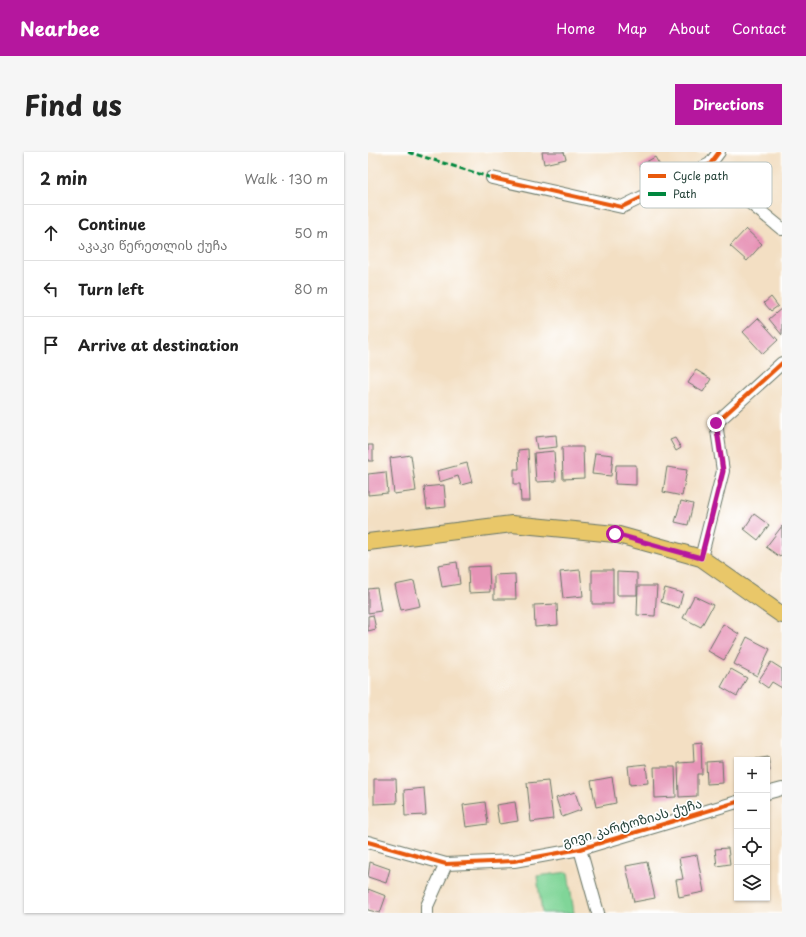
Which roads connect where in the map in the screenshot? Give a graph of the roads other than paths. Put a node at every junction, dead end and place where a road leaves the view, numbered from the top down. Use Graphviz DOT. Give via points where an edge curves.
graph roads {
  1 [pos="719,152"];
  2 [pos="712,162"];
  3 [pos="492,178"];
  4 [pos="640,198"];
  5 [pos="756,208"];
  6 [pos="782,230"];
  7 [pos="782,363"];
  8 [pos="368,542"];
  9 [pos="701,558"];
  10 [pos="782,615"];
  11 [pos="782,789"];
  12 [pos="770,792"];
  13 [pos="734,803"];
  14 [pos="368,842"];
  15 [pos="580,850"];
  16 [pos="446,864"];
  17 [pos="427,913"];
  18 [pos="598,913"];
  1 -- 2 [label="street"];
  3 -- 4 [label="street" via="622,207"];
  5 -- 6 [label="street"];
  7 -- 9 [label="street" via="716,423 723,471"];
  8 -- 9 [label="main road" via="512,524 615,534"];
  9 -- 10 [label="main road"];
  11 -- 12 [label="street"];
  13 -- 15 [label="street, გივი კარტოზიას ქუჩა"];
  14 -- 16 [label="street, გივი კარტოზიას ქუჩა"];
  15 -- 16 [label="street, გივი კარტოზიას ქუჩა" via="514,861"];
  15 -- 18 [label="street"];
  16 -- 17 [label="street" via="427,906"];
}
